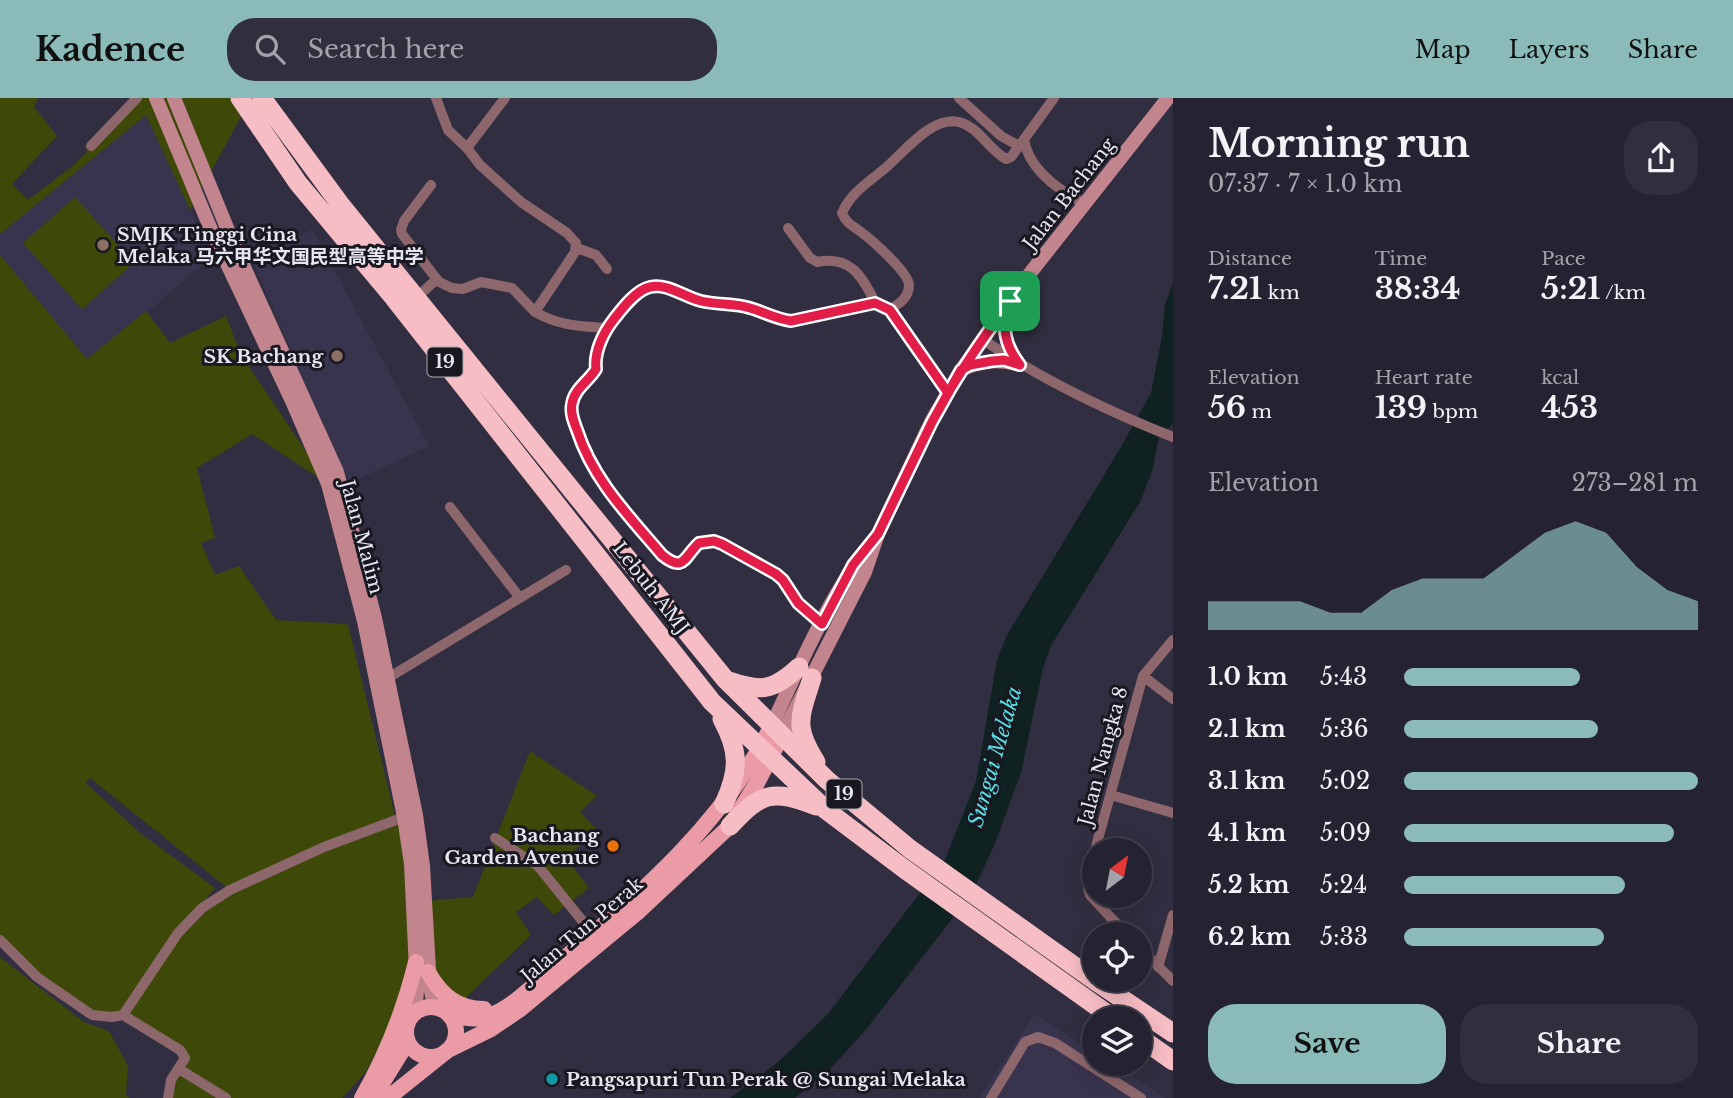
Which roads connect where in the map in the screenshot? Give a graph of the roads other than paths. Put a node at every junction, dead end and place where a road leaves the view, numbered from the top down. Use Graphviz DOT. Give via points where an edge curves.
graph roads {
  1 [pos="137,98"];
  2 [pos="156,98"];
  3 [pos="174,98"];
  4 [pos="240,98"];
  5 [pos="262,98"];
  6 [pos="436,98"];
  7 [pos="505,98"];
  8 [pos="959,98"];
  9 [pos="1054,98"];
  10 [pos="1168,98"];
  11 [pos="1021,143"];
  12 [pos="91,146"];
  13 [pos="467,148"];
  14 [pos="431,185"];
  15 [pos="1085,204"];
  16 [pos="788,228"];
  17 [pos="577,248"];
  18 [pos="607,269"];
  19 [pos="437,279"];
  20 [pos="416,297"];
  21 [pos="1010,301"];
  22 [pos="875,303"];
  23 [pos="890,310"];
  24 [pos="535,312"];
  25 [pos="607,328"];
  26 [pos="982,339"];
  27 [pos="1020,365"];
  28 [pos="961,370"];
  29 [pos="948,393"];
  30 [pos="1173,437"];
  31 [pos="450,507"];
  32 [pos="878,534"];
  33 [pos="566,570"];
  34 [pos="520,598"];
  35 [pos="822,624"];
  36 [pos="1173,640"];
  37 [pos="806,673"];
  38 [pos="1143,676"];
  39 [pos="388,677"];
  40 [pos="724,679"];
  41 [pos="1173,699"];
  42 [pos="712,702"];
  43 [pos="776,732"];
  44 [pos="765,754"];
  45 [pos="827,780"];
  46 [pos="1111,795"];
  47 [pos="724,804"];
  48 [pos="826,810"];
  49 [pos="1173,813"];
  50 [pos="404,817"];
  51 [pos="730,826"];
  52 [pos="495,838"];
  53 [pos="1098,838"];
  54 [pos="1102,908"];
  55 [pos="1173,915"];
  56 [pos="994,922"];
  57 [pos="1115,922"];
  58 [pos="593,934"];
  59 [pos="0,940"];
  60 [pos="1152,961"];
  61 [pos="422,967"];
  62 [pos="1158,967"];
  63 [pos="1082,973"];
  64 [pos="1173,981"];
  65 [pos="1112,992"];
  66 [pos="513,1001"];
  67 [pos="1097,1006"];
  68 [pos="443,1010"];
  69 [pos="123,1015"];
  70 [pos="412,1015"];
  71 [pos="1173,1034"];
  72 [pos="406,1037"];
  73 [pos="1152,1046"];
  74 [pos="448,1050"];
  75 [pos="1173,1060"];
  76 [pos="179,1069"];
  77 [pos="168,1098"];
  78 [pos="226,1098"];
  79 [pos="362,1098"];
  80 [pos="373,1098"];
  81 [pos="388,1098"];
  82 [pos="991,1098"];
  83 [pos="1142,1098"];
  1 -- 12 [label="street"];
  2 -- 50 [label="main road, Jalan Malim" via="328,484 364,621"];
  3 -- 39 [label="main road, Jalan Malim" via="230,236 337,471"];
  4 -- 42 [label="highway, Lebuh AMJ / 19" via="298,183"];
  5 -- 20 [label="highway, Lebuh AMJ / 19"];
  6 -- 13 [label="street" via="449,130"];
  7 -- 13 [label="street"];
  8 -- 11 [label="street" via="1001,136"];
  9 -- 11 [label="street"];
  10 -- 15 [label="main road, Jalan Bachang"];
  11 -- 15 [label="street" via="1040,172"];
  11 -- 23 [label="street" via="1006,159 965,124 941,123 904,148 847,202 844,218 909,281 904,300"];
  13 -- 17 [label="street" via="497,181 572,238"];
  14 -- 19 [label="street" via="401,230"];
  15 -- 21 [label="main road, Jalan Bachang"];
  16 -- 22 [label="street" via="810,258 852,267"];
  17 -- 18 [label="street" via="596,255"];
  17 -- 24 [label="street"];
  19 -- 20 [label="street"];
  19 -- 24 [label="street" via="452,288 481,282 512,288"];
  20 -- 40 [label="highway, Lebuh AMJ / 19"];
  21 -- 26 [label="main road, Jalan Bachang"];
  21 -- 27 [label="main road" via="1005,336"];
  22 -- 23 [label="street"];
  22 -- 25 [label="street" via="791,321 748,307 698,301 670,289 648,287"];
  23 -- 29 [label="street"];
  24 -- 25 [label="street" via="557,324"];
  25 -- 35 [label="street" via="597,349 596,369 571,405 595,474 668,560 685,561 706,540 722,544 776,574"];
  26 -- 27 [label="street"];
  26 -- 28 [label="main road, Jalan Bachang"];
  27 -- 28 [label="main road" via="992,361"];
  27 -- 30 [label="street" via="1081,398"];
  28 -- 29 [label="main road, Jalan Bachang"];
  29 -- 32 [label="main road, Jalan Bachang"];
  31 -- 34 [label="street"];
  32 -- 35 [label="main road, Jalan Bachang" via="853,565"];
  32 -- 37 [label="main road, Jalan Bachang" via="865,572"];
  33 -- 34 [label="street"];
  34 -- 39 [label="street"];
  35 -- 37 [label="main road, Jalan Bachang"];
  36 -- 38 [label="street, Jalan Nangka 8"];
  37 -- 40 [label="highway" via="762,689"];
  37 -- 43 [label="main road, Jalan Bachang"];
  37 -- 45 [label="highway" via="801,733"];
  38 -- 41 [label="street"];
  38 -- 46 [label="street, Jalan Nangka 8"];
  39 -- 61 [label="main road, Jalan Malim" via="424,866"];
  40 -- 43 [label="highway, Lebuh AMJ / 19"];
  42 -- 44 [label="highway, Lebuh AMJ / 19"];
  42 -- 47 [label="highway" via="736,755 733,785"];
  43 -- 44 [label="main road"];
  43 -- 45 [label="highway, Lebuh AMJ / 19"];
  44 -- 47 [label="main road, Jalan Tun Perak"];
  44 -- 48 [label="highway, Lebuh AMJ / 19"];
  44 -- 51 [label="main road, Jalan Tun Perak"];
  45 -- 56 [label="highway, Lebuh AMJ / 19"];
  46 -- 49 [label="street"];
  46 -- 53 [label="street, Jalan Nangka 8"];
  47 -- 58 [label="main road, Jalan Tun Perak" via="674,860"];
  48 -- 51 [label="highway" via="772,795 752,803"];
  48 -- 56 [label="highway, Lebuh AMJ / 19" via="899,866"];
  50 -- 61 [label="main road, Jalan Malim"];
  50 -- 69 [label="street" via="324,847 230,890 202,908 178,933"];
  51 -- 74 [label="main road, Jalan Tun Perak" via="519,1010"];
  52 -- 58 [label="street" via="538,866"];
  54 -- 57 [label="street, Jalan Nangka 8"];
  55 -- 62 [label="street"];
  56 -- 63 [label="highway, Lebuh AMJ / 19"];
  56 -- 67 [label="highway, Lebuh AMJ / 19"];
  58 -- 66 [label="main road, Jalan Tun Perak"];
  59 -- 69 [label="street" via="37,977 92,1015"];
  60 -- 62 [label="street"];
  61 -- 66 [label="main road" via="458,1005 485,1009"];
  61 -- 68 [label="main road, Jalan Malim" via="432,996"];
  61 -- 70 [label="main road, Jalan Malim"];
  61 -- 79 [label="main road" via="392,1042"];
  62 -- 64 [label="street"];
  65 -- 71 [label="highway, Lebuh AMJ / 19"];
  66 -- 68 [label="main road, Jalan Tun Perak" via="483,1018 467,1019"];
  68 -- 70 [label="main road" via="423,1008"];
  68 -- 74 [label="main road" via="456,1030"];
  69 -- 76 [label="street" via="180,1050 185,1058"];
  70 -- 72 [label="main road"];
  72 -- 74 [label="main road" via="421,1055 436,1056"];
  72 -- 80 [label="main road"];
  73 -- 75 [label="highway"];
  74 -- 81 [label="main road, Jalan Tun Perak"];
  76 -- 77 [label="street" via="171,1080"];
  76 -- 78 [label="street"];
  82 -- 83 [label="street" via="1025,1042 1038,1037"];
}
